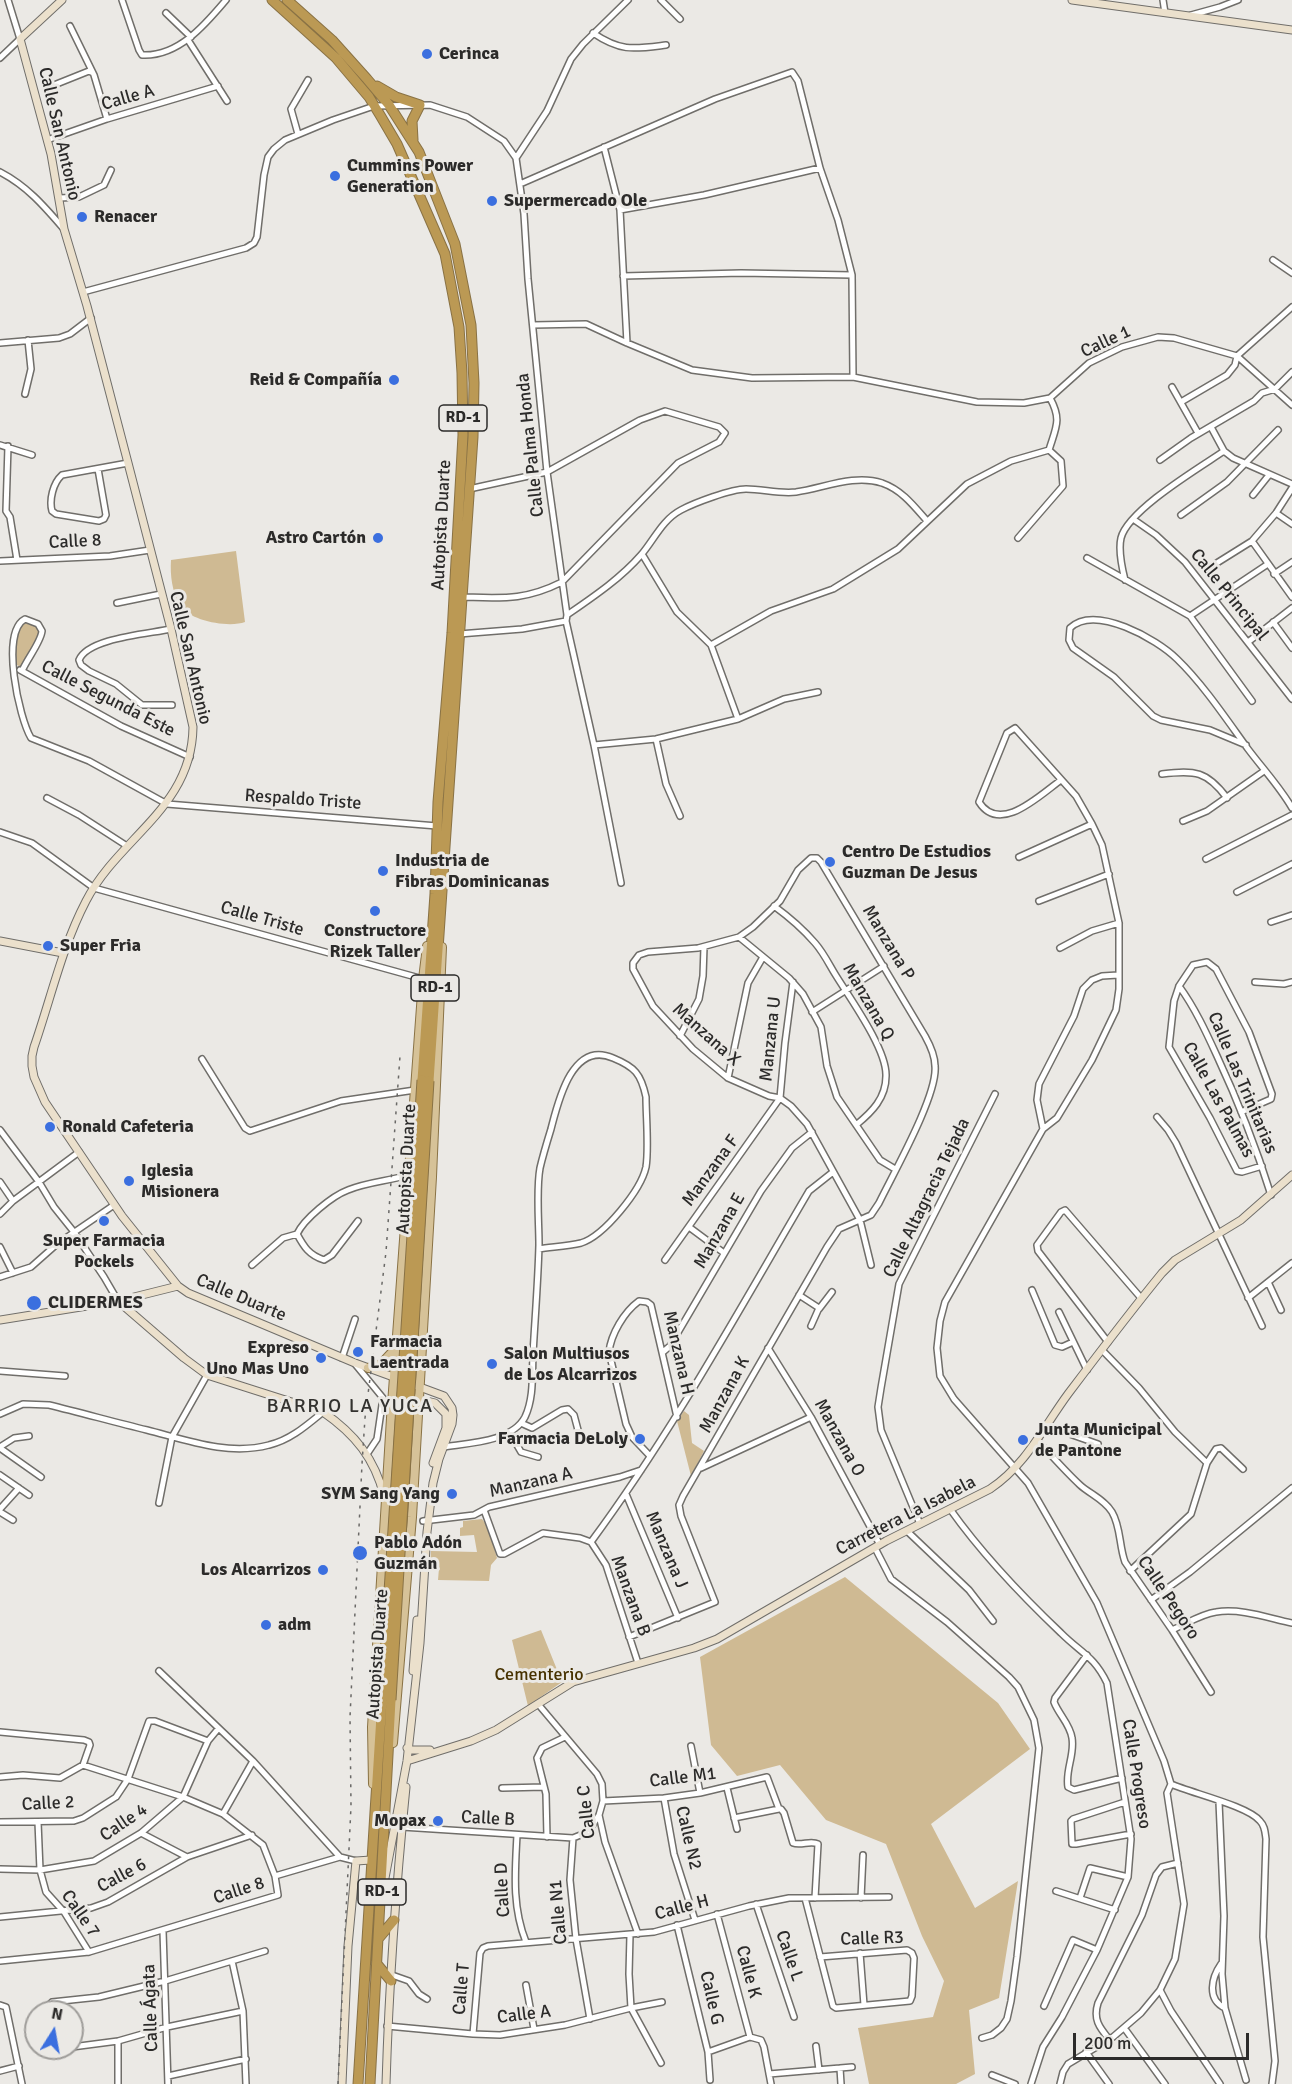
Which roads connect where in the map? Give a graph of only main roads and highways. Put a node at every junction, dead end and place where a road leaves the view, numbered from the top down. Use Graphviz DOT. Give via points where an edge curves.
graph roads {
  1 [pos="272,0"];
  2 [pos="286,0"];
  3 [pos="368,80"];
  4 [pos="414,142"];
  5 [pos="439,894"];
  6 [pos="400,1287"];
  7 [pos="424,1291"];
  8 [pos="396,1348"];
  9 [pos="368,1368"];
  10 [pos="415,1385"];
  11 [pos="393,1394"];
  12 [pos="390,1447"];
  13 [pos="416,1447"];
  14 [pos="386,1700"];
  15 [pos="384,1822"];
  16 [pos="373,1839"];
  17 [pos="394,1920"];
  18 [pos="378,1939"];
  19 [pos="377,1964"];
  20 [pos="392,1978"];
  21 [pos="358,2084"];
  22 [pos="370,2084"];
  1 -- 5 [label="highway, Autopista Duarte / RD-1" via="336,58 369,97 397,144 445,254 459,327 463,435 437,826"];
  2 -- 3 [label="highway, Autopista Duarte / RD-1" via="332,40"];
  3 -- 4 [label="highway, Autopista Duarte / RD-1"];
  3 -- 4 [label="highway" via="396,97 420,105 412,121"];
  4 -- 5 [label="highway, Autopista Duarte / RD-1" via="455,244 471,326 474,383"];
  5 -- 6 [label="main road" via="423,979"];
  5 -- 7 [label="main road" via="442,981"];
  5 -- 14 [label="highway, Autopista Duarte / RD-1, bridge"];
  6 -- 7 [label="main road" via="405,1300 411,1303 419,1301"];
  6 -- 8 [label="main road"];
  7 -- 10 [label="main road" via="421,1371"];
  8 -- 9 [label="main road" via="384,1362"];
  8 -- 11 [label="main road"];
  10 -- 11 [label="main road"];
  10 -- 13 [label="main road"];
  11 -- 12 [label="main road"];
  12 -- 13 [label="main road" via="394,1440 412,1441"];
  12 -- 16 [label="main road" via="372,1727"];
  13 -- 15 [label="main road"];
  14 -- 15 [label="highway, Autopista Duarte / RD-1"];
  14 -- 16 [label="highway, RD-1"];
  15 -- 18 [label="highway, Autopista Duarte / RD-1"];
  16 -- 21 [label="highway, RD-1"];
  17 -- 18 [label="highway"];
  18 -- 19 [label="highway, Autopista Duarte / RD-1"];
  19 -- 20 [label="highway"];
  19 -- 22 [label="highway, Autopista Duarte / RD-1"];
}
